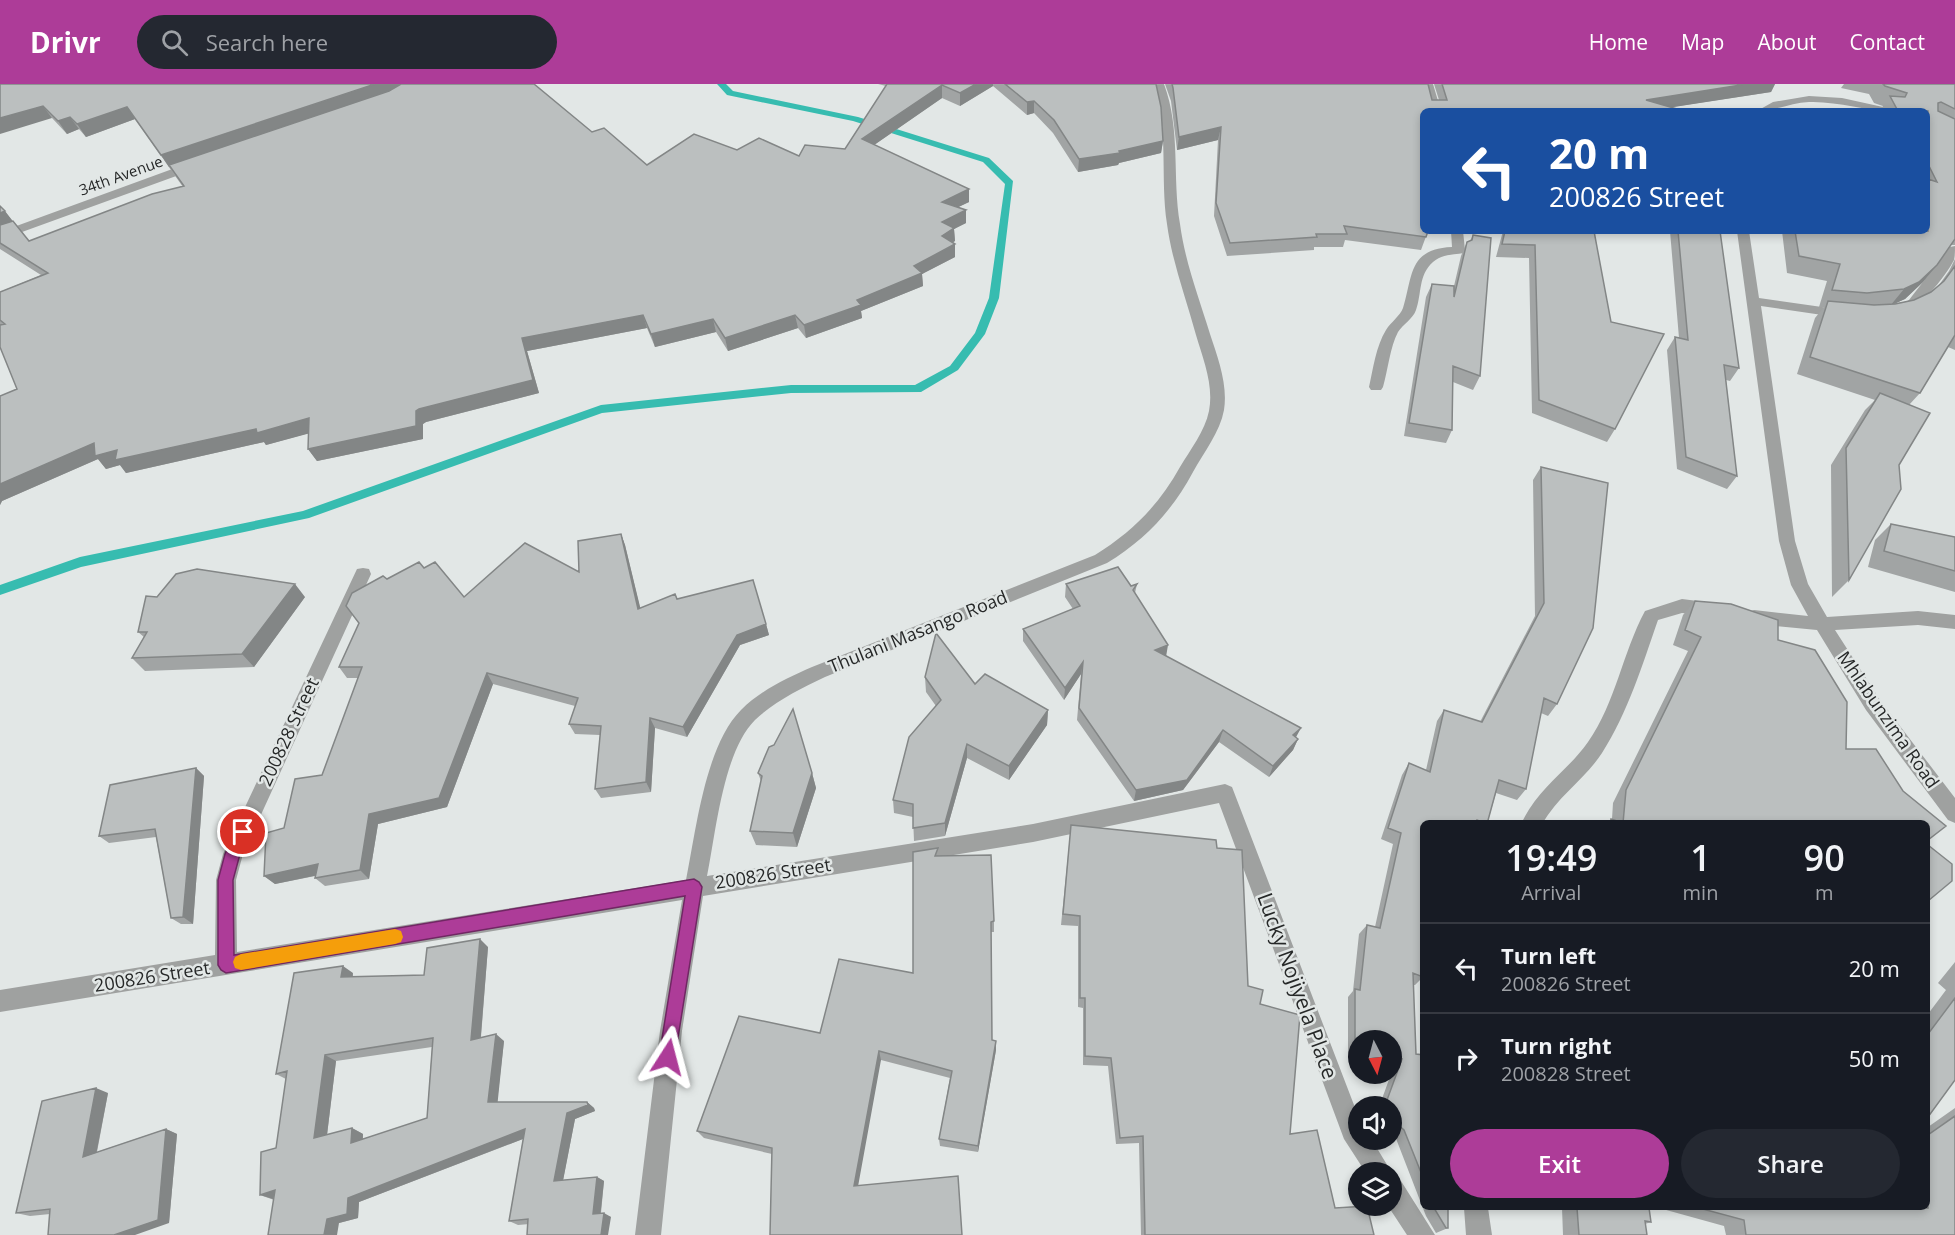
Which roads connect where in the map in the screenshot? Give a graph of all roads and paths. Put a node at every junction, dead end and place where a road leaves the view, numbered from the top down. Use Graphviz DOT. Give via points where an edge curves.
graph roads {
  1 [pos="1159,84"];
  2 [pos="1428,84"];
  3 [pos="1434,108"];
  4 [pos="1772,108"];
  5 [pos="1874,108"];
  6 [pos="214,159"];
  7 [pos="1457,234"];
  8 [pos="1743,234"];
  9 [pos="0,236"];
  10 [pos="1955,250"];
  11 [pos="1753,302"];
  12 [pos="1888,313"];
  13 [pos="1854,316"];
  14 [pos="1376,387"];
  15 [pos="363,574"];
  16 [pos="1955,622"];
  17 [pos="1822,624"];
  18 [pos="1225,793"];
  19 [pos="1955,814"];
  20 [pos="1533,820"];
  21 [pos="694,887"];
  22 [pos="226,965"];
  23 [pos="0,1001"];
  24 [pos="1373,1162"];
  25 [pos="1402,1206"];
  26 [pos="1476,1210"];
  27 [pos="648,1235"];
  28 [pos="1422,1235"];
  29 [pos="1479,1235"];
  1 -- 21 [label="street, Thulani Masango Road" via="1171,130 1177,244 1216,381 1215,414 1178,487 1154,520 1125,546 1101,559 794,684 747,716 732,735 723,758"];
  2 -- 3 [label="street"];
  4 -- 5 [label="street" via="1814,100"];
  6 -- 9 [label="street, 34th Avenue"];
  7 -- 14 [label="street" via="1460,250 1430,257 1416,276 1410,311 1392,331"];
  8 -- 11 [label="street, Mhlabunzima Road"];
  10 -- 12 [label="street" via="1914,303"];
  11 -- 13 [label="street"];
  11 -- 17 [label="street, Mhlabunzima Road" via="1787,541 1800,585"];
  15 -- 22 [label="street, 200828 Street" via="233,854 226,880"];
  16 -- 17 [label="street" via="1918,618"];
  17 -- 19 [label="street, Mhlabunzima Road" via="1873,705"];
  17 -- 20 [label="street" via="1757,618 1694,605 1669,607 1651,616 1621,700 1594,749 1546,799"];
  18 -- 21 [label="street, 200826 Street" via="1033,832"];
  18 -- 24 [label="street, Lucky Nojiyela Place" via="1352,1131"];
  21 -- 22 [label="street, 200826 Street"];
  21 -- 27 [label="street, Thulani Masango Road" via="666,1068"];
  22 -- 23 [label="street, 200826 Street"];
  25 -- 28 [label="street"];
  26 -- 29 [label="street"];
}
